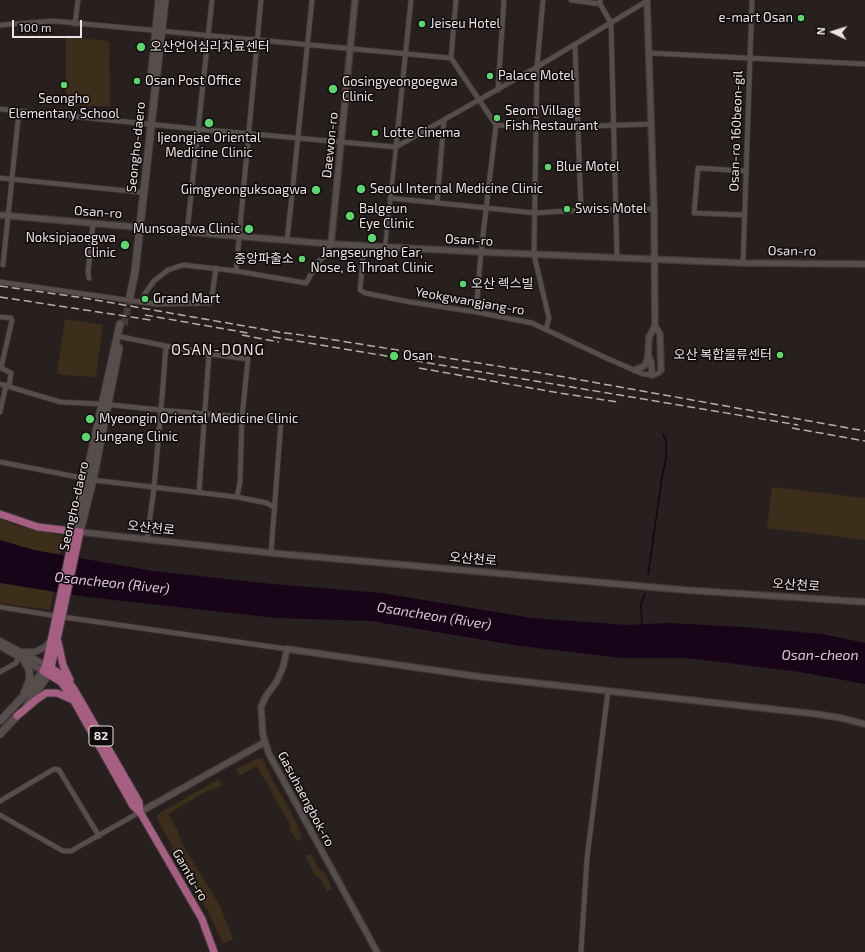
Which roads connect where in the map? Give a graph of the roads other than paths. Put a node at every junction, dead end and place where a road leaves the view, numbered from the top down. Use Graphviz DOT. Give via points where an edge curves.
graph roads {
  1 [pos="78,0"];
  2 [pos="160,0"];
  3 [pos="165,0"];
  4 [pos="212,0"];
  5 [pos="261,0"];
  6 [pos="312,0"];
  7 [pos="355,0"];
  8 [pos="410,0"];
  9 [pos="456,0"];
  10 [pos="504,0"];
  11 [pos="543,0"];
  12 [pos="571,0"];
  13 [pos="752,0"];
  14 [pos="647,1"];
  15 [pos="600,2"];
  16 [pos="610,23"];
  17 [pos="75,24"];
  18 [pos="0,25"];
  19 [pos="159,31"];
  20 [pos="208,35"];
  21 [pos="258,40"];
  22 [pos="307,45"];
  23 [pos="575,45"];
  24 [pos="350,49"];
  25 [pos="649,53"];
  26 [pos="405,54"];
  27 [pos="451,58"];
  28 [pos="749,58"];
  29 [pos="865,64"];
  30 [pos="537,67"];
  31 [pos="498,90"];
  32 [pos="479,100"];
  33 [pos="0,109"];
  34 [pos="19,111"];
  35 [pos="444,120"];
  36 [pos="149,124"];
  37 [pos="652,124"];
  38 [pos="496,125"];
  39 [pos="613,125"];
  40 [pos="577,126"];
  41 [pos="536,128"];
  42 [pos="197,129"];
  43 [pos="249,134"];
  44 [pos="298,138"];
  45 [pos="342,142"];
  46 [pos="396,147"];
  47 [pos="746,171"];
  48 [pos="0,178"];
  49 [pos="12,180"];
  50 [pos="139,192"];
  51 [pos="390,198"];
  52 [pos="436,203"];
  53 [pos="486,207"];
  54 [pos="654,209"];
  55 [pos="581,210"];
  56 [pos="616,210"];
  57 [pos="535,213"];
  58 [pos="0,215"];
  59 [pos="745,215"];
  60 [pos="8,216"];
  61 [pos="93,224"];
  62 [pos="137,227"];
  63 [pos="187,232"];
  64 [pos="239,236"];
  65 [pos="287,240"];
  66 [pos="331,244"];
  67 [pos="364,246"];
  68 [pos="385,247"];
  69 [pos="481,252"];
  70 [pos="534,255"];
  71 [pos="617,257"];
  72 [pos="655,258"];
  73 [pos="743,263"];
  74 [pos="865,264"];
  75 [pos="3,265"];
  76 [pos="216,268"];
  77 [pos="236,271"];
  78 [pos="90,278"];
  79 [pos="0,282"];
  80 [pos="128,296"];
  81 [pos="141,302"];
  82 [pos="476,312"];
  83 [pos="0,317"];
  84 [pos="655,326"];
  85 [pos="546,329"];
  86 [pos="122,337"];
  87 [pos="166,346"];
  88 [pos="209,354"];
  89 [pos="648,355"];
  90 [pos="634,370"];
  91 [pos="661,370"];
  92 [pos="652,375"];
  93 [pos="0,384"];
  94 [pos="8,385"];
  95 [pos="105,404"];
  96 [pos="161,410"];
  97 [pos="0,412"];
  98 [pos="204,414"];
  99 [pos="242,417"];
  100 [pos="0,462"];
  101 [pos="90,480"];
  102 [pos="154,488"];
  103 [pos="199,493"];
  104 [pos="237,497"];
  105 [pos="275,508"];
  106 [pos="0,514"];
  107 [pos="77,534"];
  108 [pos="147,540"];
  109 [pos="271,553"];
  110 [pos="865,602"];
  111 [pos="0,607"];
  112 [pos="60,614"];
  113 [pos="54,640"];
  114 [pos="0,641"];
  115 [pos="0,646"];
  116 [pos="287,649"];
  117 [pos="21,655"];
  118 [pos="47,669"];
  119 [pos="0,672"];
  120 [pos="74,689"];
  121 [pos="608,691"];
  122 [pos="74,701"];
  123 [pos="16,705"];
  124 [pos="17,716"];
  125 [pos="0,722"];
  126 [pos="865,724"];
  127 [pos="0,734"];
  128 [pos="265,742"];
  129 [pos="0,801"];
  130 [pos="140,812"];
  131 [pos="0,815"];
  132 [pos="99,836"];
  133 [pos="214,952"];
  134 [pos="377,952"];
  135 [pos="581,952"];
  1 -- 17 [label="street"];
  2 -- 19 [label="main road, Seongho-daero"];
  3 -- 19 [label="main road, Seongho-daero"];
  4 -- 20 [label="street"];
  5 -- 21 [label="street"];
  6 -- 22 [label="street"];
  7 -- 24 [label="street, Daewon-ro"];
  8 -- 26 [label="street"];
  9 -- 27 [label="street"];
  10 -- 31 [label="street"];
  11 -- 30 [label="street"];
  12 -- 15 [label="street"];
  13 -- 28 [label="street, Osan-ro 160beon-gil"];
  14 -- 16 [label="street"];
  14 -- 25 [label="street"];
  15 -- 16 [label="street"];
  16 -- 23 [label="street"];
  16 -- 39 [label="street"];
  17 -- 18 [label="street" via="53,21"];
  17 -- 19 [label="street"];
  19 -- 20 [label="street"];
  19 -- 36 [label="main road, Seongho-daero"];
  20 -- 21 [label="street"];
  20 -- 42 [label="street"];
  21 -- 22 [label="street"];
  21 -- 43 [label="street"];
  22 -- 24 [label="street"];
  22 -- 44 [label="street"];
  23 -- 30 [label="street"];
  23 -- 40 [label="street"];
  24 -- 26 [label="street"];
  24 -- 45 [label="street, Daewon-ro"];
  25 -- 28 [label="street"];
  25 -- 37 [label="street"];
  26 -- 27 [label="street"];
  26 -- 46 [label="street"];
  27 -- 32 [label="street"];
  28 -- 29 [label="street"];
  28 -- 47 [label="street, Osan-ro 160beon-gil"];
  30 -- 31 [label="street"];
  30 -- 41 [label="street"];
  31 -- 32 [label="street"];
  32 -- 35 [label="street"];
  32 -- 38 [label="street"];
  33 -- 34 [label="street"];
  34 -- 36 [label="street"];
  34 -- 49 [label="street"];
  35 -- 46 [label="street"];
  35 -- 52 [label="street"];
  36 -- 42 [label="street"];
  36 -- 50 [label="main road, Seongho-daero"];
  36 -- 62 [label="main road, Seongho-daero"];
  37 -- 39 [label="street"];
  37 -- 54 [label="street"];
  38 -- 41 [label="street"];
  38 -- 53 [label="street"];
  39 -- 40 [label="street"];
  39 -- 56 [label="street"];
  40 -- 41 [label="street"];
  40 -- 55 [label="street"];
  41 -- 57 [label="street"];
  42 -- 43 [label="street"];
  42 -- 63 [label="street"];
  43 -- 44 [label="street"];
  43 -- 64 [label="street"];
  44 -- 45 [label="street"];
  44 -- 65 [label="street"];
  45 -- 46 [label="street"];
  45 -- 66 [label="street, Daewon-ro"];
  46 -- 51 [label="street"];
  47 -- 59 [label="street, Osan-ro 160beon-gil"];
  47 -- 59 [label="street" via="698,168 694,213"];
  48 -- 49 [label="street"];
  49 -- 50 [label="street"];
  49 -- 60 [label="street"];
  50 -- 62 [label="main road, Seongho-daero"];
  51 -- 52 [label="street"];
  51 -- 68 [label="street"];
  52 -- 53 [label="street"];
  53 -- 57 [label="street"];
  53 -- 69 [label="street"];
  54 -- 56 [label="street"];
  54 -- 72 [label="street"];
  55 -- 56 [label="street"];
  55 -- 57 [label="street"];
  56 -- 71 [label="street"];
  57 -- 70 [label="street"];
  58 -- 60 [label="street, Osan-ro"];
  59 -- 73 [label="street, Osan-ro 160beon-gil"];
  60 -- 61 [label="street, Osan-ro"];
  60 -- 75 [label="street"];
  61 -- 62 [label="street, Osan-ro"];
  61 -- 78 [label="street" via="88,272"];
  62 -- 63 [label="street, Osan-ro"];
  62 -- 80 [label="main road, Seongho-daero"];
  63 -- 64 [label="street, Osan-ro"];
  64 -- 65 [label="street, Osan-ro"];
  64 -- 77 [label="street"];
  65 -- 66 [label="street, Osan-ro"];
  66 -- 67 [label="street, Osan-ro"];
  66 -- 77 [label="street" via="306,283"];
  67 -- 68 [label="street, Osan-ro"];
  67 -- 82 [label="street, Yeokgwangjang-ro" via="360,290 365,293"];
  68 -- 69 [label="street, Osan-ro"];
  69 -- 70 [label="street, Osan-ro"];
  69 -- 82 [label="street"];
  70 -- 71 [label="street, Osan-ro"];
  70 -- 85 [label="street" via="548,318"];
  71 -- 72 [label="street, Osan-ro"];
  72 -- 73 [label="street, Osan-ro"];
  72 -- 84 [label="street"];
  73 -- 74 [label="street, Osan-ro"];
  76 -- 77 [label="street"];
  76 -- 81 [label="street" via="182,265 168,270 154,281"];
  76 -- 81 [label="street" via="211,303"];
  79 -- 81 [label="street"];
  82 -- 85 [label="street, Yeokgwangjang-ro" via="532,323"];
  83 -- 94 [label="street" via="12,320 1,368 11,373"];
  84 -- 89 [label="street" via="649,337"];
  84 -- 91 [label="street" via="660,334"];
  85 -- 90 [label="street, Yeokgwangjang-ro"];
  86 -- 87 [label="street"];
  86 -- 95 [label="main road, Seongho-daero"];
  86 -- 95 [label="main road, Seongho-daero" via="122,324"];
  87 -- 88 [label="street"];
  87 -- 96 [label="street"];
  88 -- 98 [label="street"];
  88 -- 99 [label="street" via="248,359"];
  89 -- 90 [label="street" via="646,364"];
  89 -- 92 [label="street"];
  90 -- 92 [label="street, Yeokgwangjang-ro"];
  91 -- 92 [label="street"];
  93 -- 94 [label="street"];
  94 -- 95 [label="street" via="60,402"];
  94 -- 97 [label="street"];
  95 -- 96 [label="street"];
  95 -- 101 [label="main road, Seongho-daero"];
  96 -- 98 [label="street"];
  96 -- 102 [label="street"];
  98 -- 99 [label="street"];
  98 -- 103 [label="street"];
  99 -- 104 [label="street" via="240,482"];
  99 -- 105 [label="street" via="275,419 281,422"];
  100 -- 101 [label="street"];
  101 -- 102 [label="street"];
  101 -- 107 [label="main road, Seongho-daero"];
  102 -- 103 [label="street"];
  102 -- 108 [label="street"];
  103 -- 104 [label="street"];
  104 -- 105 [label="street" via="267,503"];
  105 -- 109 [label="street"];
  106 -- 107 [label="main road, 오산천로" via="38,527"];
  107 -- 108 [label="street, 오산천로"];
  107 -- 112 [label="main road, Seongho-daero"];
  108 -- 109 [label="street, 오산천로"];
  109 -- 110 [label="street, 오산천로" via="685,590"];
  111 -- 112 [label="street"];
  112 -- 113 [label="main road, Seongho-daero"];
  112 -- 116 [label="street"];
  113 -- 117 [label="street" via="35,652"];
  113 -- 118 [label="main road, Seongho-daero"];
  113 -- 120 [label="main road"];
  114 -- 117 [label="street"];
  115 -- 117 [label="street"];
  116 -- 121 [label="street" via="482,677"];
  116 -- 128 [label="street, Gasuhaengbok-ro" via="277,681 261,707"];
  117 -- 118 [label="street"];
  117 -- 119 [label="street" via="16,663"];
  117 -- 123 [label="main road" via="29,669 30,679"];
  118 -- 120 [label="main road, Gamtu-ro / 82" via="65,677"];
  118 -- 122 [label="main road, Gamtu-ro" via="61,682"];
  118 -- 123 [label="main road"];
  118 -- 124 [label="main road" via="31,700"];
  120 -- 130 [label="main road, Gamtu-ro / 82" via="139,802"];
  121 -- 126 [label="street" via="816,714"];
  121 -- 135 [label="street" via="587,858"];
  122 -- 124 [label="main road" via="57,693 46,693"];
  122 -- 130 [label="main road, Gamtu-ro" via="133,806"];
  123 -- 125 [label="main road"];
  124 -- 127 [label="main road"];
  128 -- 130 [label="street"];
  128 -- 134 [label="street, Gasuhaengbok-ro" via="273,763"];
  129 -- 132 [label="street" via="54,769 59,770"];
  130 -- 132 [label="street"];
  130 -- 133 [label="main road, Gamtu-ro" via="202,919"];
  131 -- 132 [label="street" via="63,851 71,851"];
}
